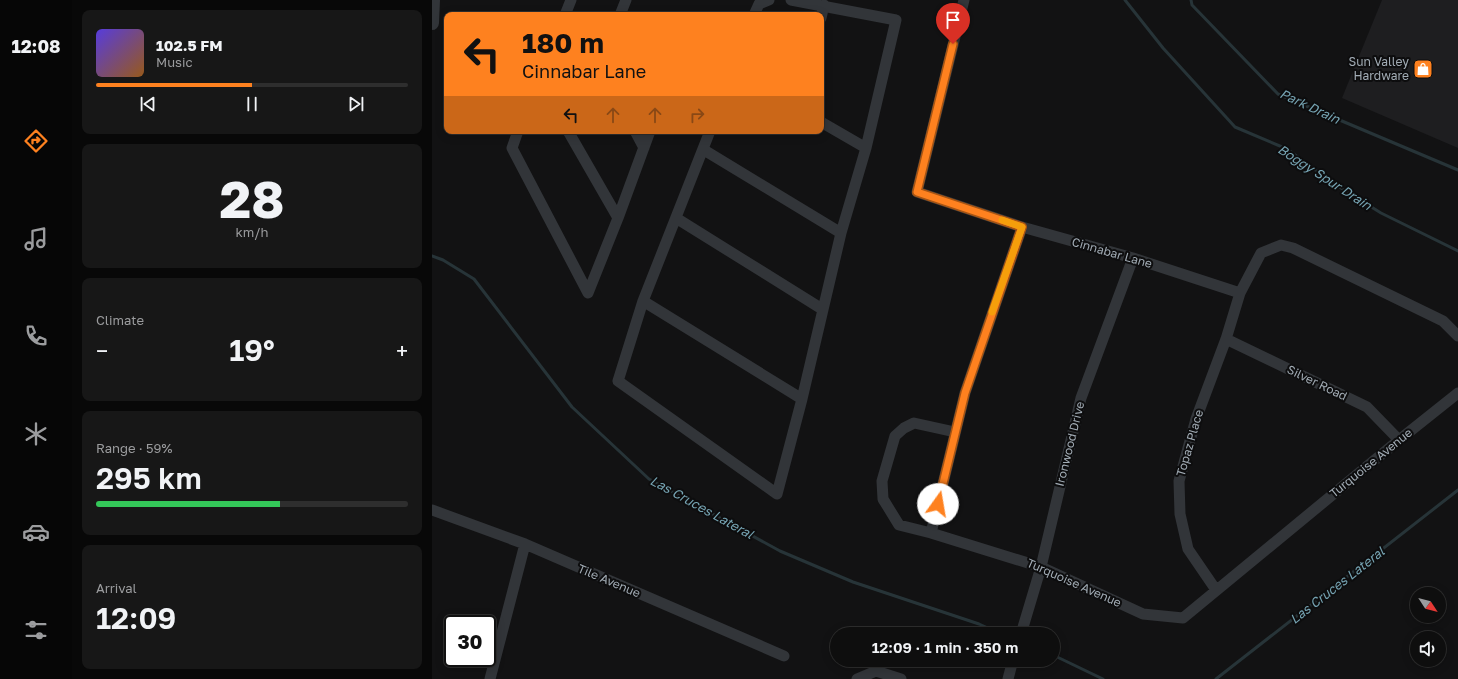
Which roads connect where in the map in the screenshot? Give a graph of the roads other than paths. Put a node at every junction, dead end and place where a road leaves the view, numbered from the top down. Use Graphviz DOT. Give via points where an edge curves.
graph roads {
  1 [pos="433,0"];
  2 [pos="626,0"];
  3 [pos="769,0"];
  4 [pos="791,0"];
  5 [pos="964,0"];
  6 [pos="805,1"];
  7 [pos="824,5"];
  8 [pos="621,12"];
  9 [pos="755,12"];
  10 [pos="822,12"];
  11 [pos="432,23"];
  12 [pos="824,124"];
  13 [pos="517,134"];
  14 [pos="570,134"];
  15 [pos="636,134"];
  16 [pos="649,134"];
  17 [pos="709,134"];
  18 [pos="644,148"];
  19 [pos="866,148"];
  20 [pos="704,150"];
  21 [pos="618,218"];
  22 [pos="676,218"];
  23 [pos="1022,227"];
  24 [pos="841,233"];
  25 [pos="1133,258"];
  26 [pos="1240,293"];
  27 [pos="643,301"];
  28 [pos="822,309"];
  29 [pos="1458,336"];
  30 [pos="1226,339"];
  31 [pos="1458,393"];
  32 [pos="802,399"];
  33 [pos="955,432"];
  34 [pos="1398,440"];
  35 [pos="432,510"];
  36 [pos="931,533"];
  37 [pos="525,544"];
  38 [pos="1040,567"];
  39 [pos="1216,590"];
  40 [pos="1023,627"];
  41 [pos="784,656"];
  42 [pos="1011,667"];
  43 [pos="490,679"];
  44 [pos="857,679"];
  45 [pos="900,679"];
  46 [pos="1008,679"];
  1 -- 11 [label="street"];
  2 -- 8 [label="street"];
  3 -- 9 [label="street" via="759,4"];
  4 -- 6 [label="street"];
  5 -- 23 [label="street, Cinnabar Lane" via="917,192"];
  6 -- 7 [label="street"];
  7 -- 10 [label="street"];
  7 -- 19 [label="street" via="896,20"];
  12 -- 19 [label="street"];
  13 -- 21 [label="street" via="512,148 588,293"];
  14 -- 21 [label="street"];
  15 -- 18 [label="street"];
  16 -- 18 [label="street"];
  17 -- 20 [label="street"];
  18 -- 21 [label="street"];
  19 -- 24 [label="street"];
  20 -- 22 [label="street"];
  20 -- 24 [label="street"];
  22 -- 27 [label="street"];
  22 -- 28 [label="street"];
  23 -- 25 [label="street, Cinnabar Lane"];
  23 -- 33 [label="street" via="975,362"];
  24 -- 28 [label="street"];
  25 -- 26 [label="street, Cinnabar Lane"];
  25 -- 38 [label="street, Ironwood Drive" via="1081,398"];
  26 -- 29 [label="street" via="1261,253 1281,245 1293,248 1443,321"];
  26 -- 30 [label="street, Topaz Place"];
  27 -- 32 [label="street"];
  27 -- 32 [label="street" via="618,381 776,494"];
  28 -- 32 [label="street"];
  30 -- 34 [label="street, Silver Road" via="1367,407"];
  30 -- 39 [label="street, Topaz Place" via="1196,419 1179,481 1180,514 1188,549"];
  31 -- 34 [label="street, Turquoise Avenue"];
  33 -- 36 [label="street"];
  33 -- 36 [label="street, Turquoise Avenue" via="914,423 904,428 895,436 882,481 883,499 899,525"];
  34 -- 39 [label="street, Turquoise Avenue"];
  35 -- 37 [label="street, Tile Avenue"];
  36 -- 38 [label="street, Turquoise Avenue"];
  37 -- 41 [label="street, Tile Avenue"];
  37 -- 43 [label="street"];
  38 -- 39 [label="street, Turquoise Avenue" via="1143,614 1183,618"];
  38 -- 40 [label="street, Ironwood Drive"];
  42 -- 46 [label="street"];
  44 -- 45 [label="street" via="876,671"];
}
